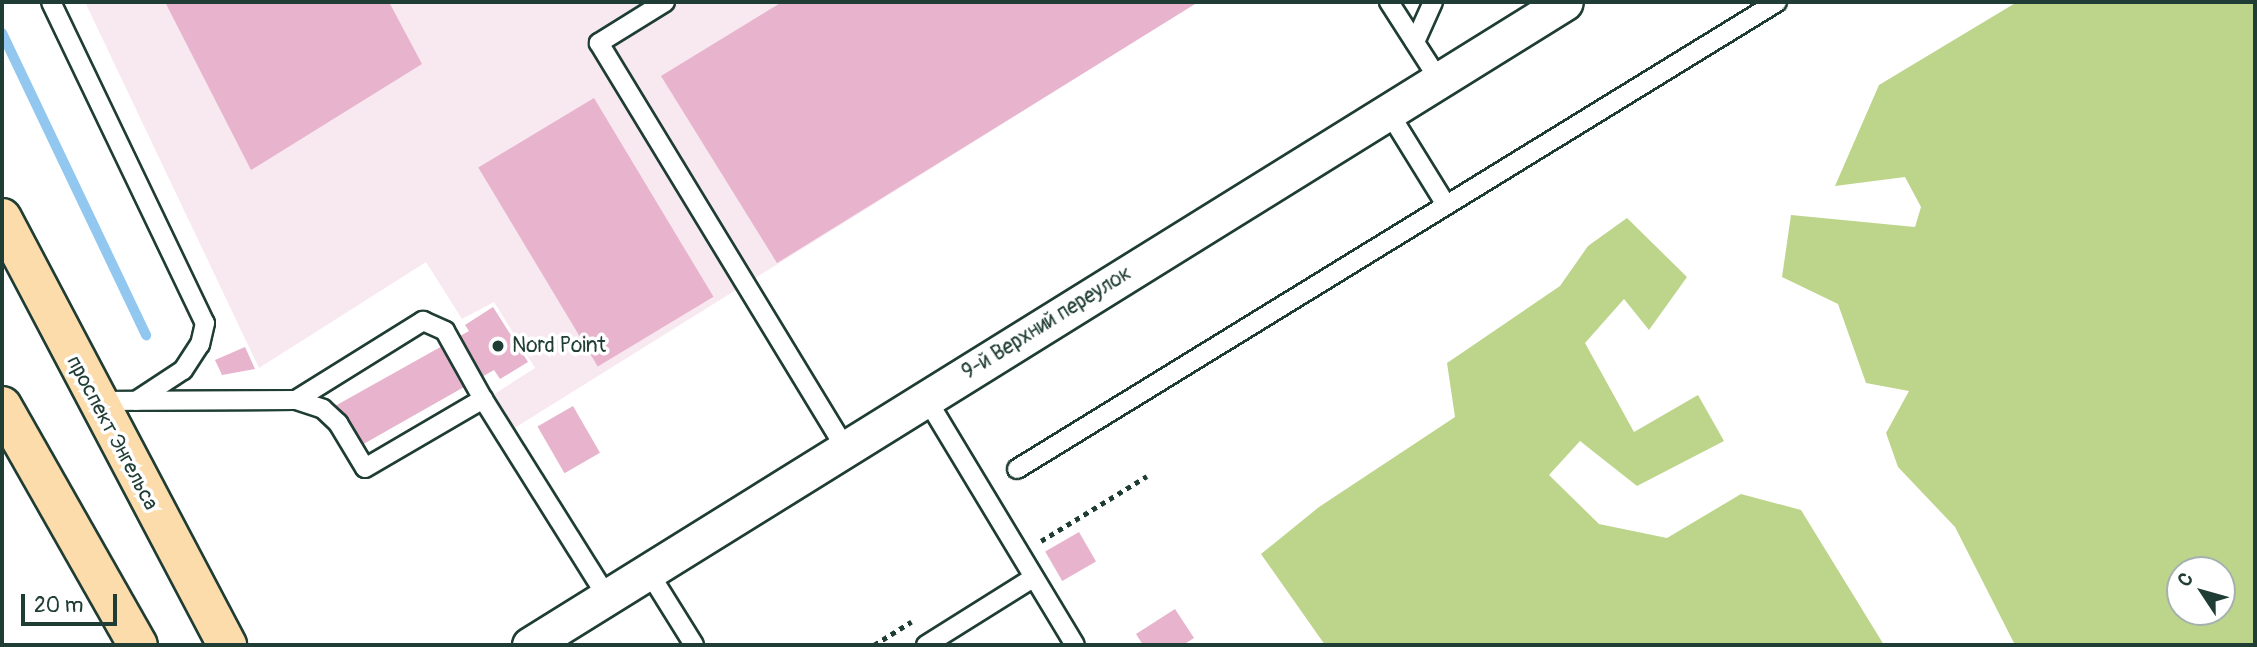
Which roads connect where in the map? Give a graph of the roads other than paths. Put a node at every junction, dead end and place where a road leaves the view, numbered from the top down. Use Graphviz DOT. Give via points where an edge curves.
graph roads {
  1 [pos="51,2"];
  2 [pos="665,2"];
  3 [pos="1389,2"];
  4 [pos="1433,2"];
  5 [pos="1565,2"];
  6 [pos="1777,2"];
  7 [pos="1415,42"];
  8 [pos="1439,80"];
  9 [pos="1388,111"];
  10 [pos="1446,205"];
  11 [pos="2,218"];
  12 [pos="926,398"];
  13 [pos="483,399"];
  14 [pos="296,400"];
  15 [pos="94,401"];
  16 [pos="136,401"];
  17 [pos="2,406"];
  18 [pos="845,448"];
  19 [pos="1017,469"];
  20 [pos="648,571"];
  21 [pos="1033,578"];
  22 [pos="607,597"];
  23 [pos="138,645"];
  24 [pos="227,645"];
  25 [pos="530,645"];
  26 [pos="694,645"];
  27 [pos="926,645"];
  28 [pos="1075,645"];
  1 -- 16 [label="lane" via="205,323 201,344 183,370"];
  2 -- 18 [label="lane" via="599,43"];
  3 -- 7 [label="lane"];
  4 -- 7 [label="lane"];
  5 -- 8 [label="street, 9-й Верхний переулок"];
  6 -- 10 [label="lane"];
  7 -- 8 [label="lane"];
  8 -- 9 [label="street, 9-й Верхний переулок"];
  9 -- 10 [label="lane"];
  9 -- 12 [label="street, 9-й Верхний переулок"];
  10 -- 19 [label="lane"];
  11 -- 15 [label="main road, проспект Энгельса"];
  12 -- 18 [label="street, 9-й Верхний переулок"];
  12 -- 21 [label="lane"];
  13 -- 14 [label="lane" via="365,468 338,423 323,409"];
  13 -- 14 [label="lane" via="445,331 423,321"];
  13 -- 22 [label="lane"];
  14 -- 16 [label="lane"];
  15 -- 16 [label="lane"];
  15 -- 24 [label="main road, проспект Энгельса"];
  17 -- 23 [label="main road"];
  18 -- 20 [label="street, 9-й Верхний переулок"];
  20 -- 22 [label="street, 9-й Верхний переулок"];
  20 -- 26 [label="lane"];
  21 -- 27 [label="lane"];
  21 -- 28 [label="lane"];
  22 -- 25 [label="street, 9-й Верхний переулок"];
}
